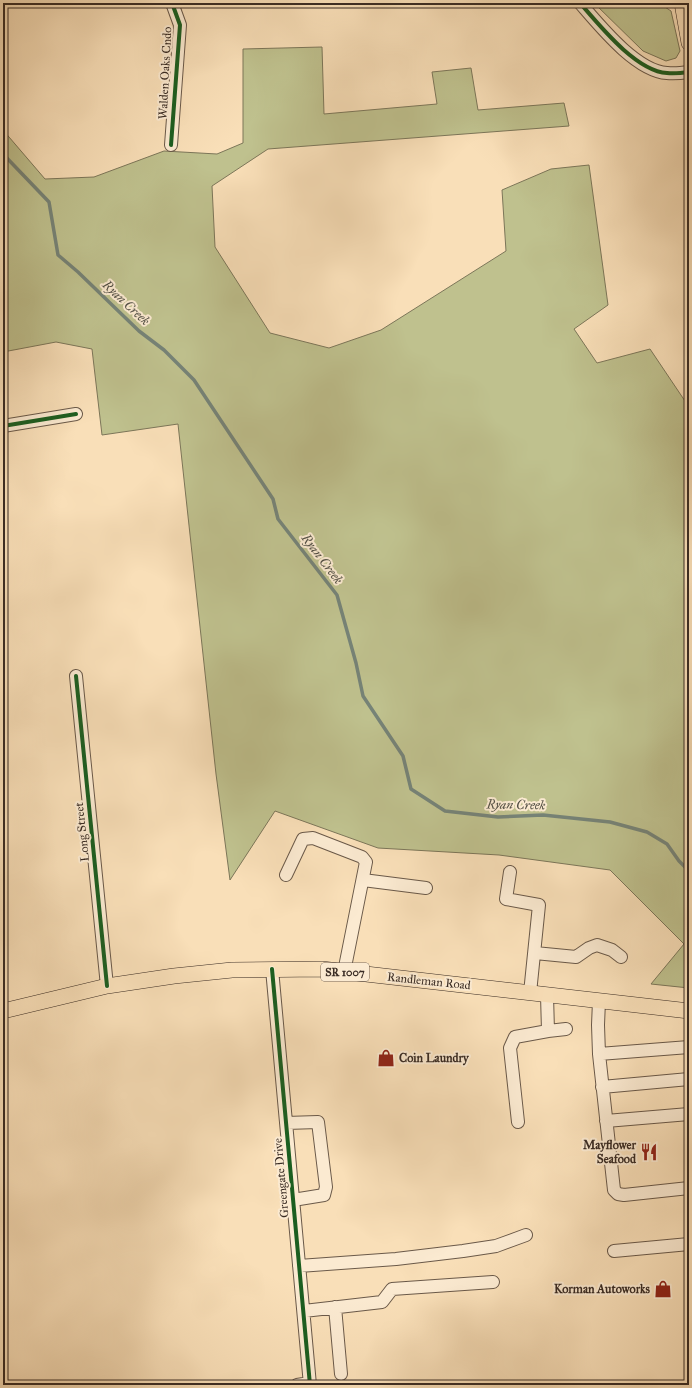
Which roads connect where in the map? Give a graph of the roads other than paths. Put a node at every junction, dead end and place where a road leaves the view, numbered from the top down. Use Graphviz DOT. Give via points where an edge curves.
graph roads {
  1 [pos="172,3"];
  2 [pos="580,3"];
  3 [pos="682,3"];
  4 [pos="689,42"];
  5 [pos="689,72"];
  6 [pos="171,144"];
  7 [pos="76,414"];
  8 [pos="3,426"];
  9 [pos="76,676"];
  10 [pos="510,872"];
  11 [pos="286,875"];
  12 [pos="363,880"];
  13 [pos="426,888"];
  14 [pos="535,953"];
  15 [pos="621,958"];
  16 [pos="272,969"];
  17 [pos="344,972"];
  18 [pos="107,986"];
  19 [pos="530,993"];
  20 [pos="547,995"];
  21 [pos="599,1001"];
  22 [pos="3,1011"];
  23 [pos="689,1011"];
  24 [pos="566,1029"];
  25 [pos="548,1030"];
  26 [pos="689,1047"];
  27 [pos="599,1054"];
  28 [pos="689,1079"];
  29 [pos="602,1087"];
  30 [pos="689,1114"];
  31 [pos="606,1121"];
  32 [pos="518,1122"];
  33 [pos="286,1124"];
  34 [pos="689,1188"];
  35 [pos="293,1200"];
  36 [pos="526,1235"];
  37 [pos="689,1244"];
  38 [pos="614,1251"];
  39 [pos="300,1266"];
  40 [pos="493,1282"];
  41 [pos="335,1307"];
  42 [pos="304,1311"];
  43 [pos="341,1374"];
  44 [pos="310,1384"];
  45 [pos="297,1385"];
  1 -- 6 [label="street, Walden Oaks Cndo" via="180,25"];
  2 -- 5 [label="street" via="605,32 643,65 666,73"];
  3 -- 4 [label="main road"];
  7 -- 8 [label="street"];
  9 -- 18 [label="street, Long Street"];
  10 -- 14 [label="street" via="506,899 539,905"];
  11 -- 12 [label="street" via="303,839 313,838 362,857 366,862"];
  12 -- 13 [label="street"];
  12 -- 17 [label="street"];
  14 -- 15 [label="street" via="576,957 597,945 612,950"];
  14 -- 19 [label="street"];
  16 -- 17 [label="main road, Randleman Road / SR 1007" via="322,969"];
  16 -- 18 [label="main road, Randleman Road / SR 1007" via="232,970"];
  16 -- 33 [label="street, Greengate Drive"];
  17 -- 19 [label="main road, Randleman Road / SR 1007"];
  18 -- 22 [label="main road, Randleman Road / SR 1007"];
  19 -- 20 [label="main road, Randleman Road / SR 1007"];
  20 -- 21 [label="main road, Randleman Road / SR 1007"];
  20 -- 25 [label="street"];
  21 -- 23 [label="main road, Randleman Road / SR 1007"];
  21 -- 27 [label="street"];
  24 -- 25 [label="street"];
  25 -- 32 [label="street" via="515,1036 510,1048"];
  26 -- 27 [label="street"];
  27 -- 29 [label="street"];
  28 -- 29 [label="street"];
  29 -- 31 [label="street"];
  30 -- 31 [label="street"];
  31 -- 34 [label="street" via="612,1184 618,1194"];
  33 -- 35 [label="street, Greengate Drive"];
  33 -- 35 [label="street" via="318,1122 326,1187 324,1195"];
  35 -- 39 [label="street, Greengate Drive"];
  36 -- 39 [label="street" via="496,1246 463,1251"];
  37 -- 38 [label="street"];
  39 -- 42 [label="street, Greengate Drive"];
  40 -- 41 [label="street" via="392,1289 382,1302"];
  41 -- 42 [label="street"];
  41 -- 43 [label="street"];
  42 -- 44 [label="street, Greengate Drive"];
  44 -- 45 [label="street"];
}
